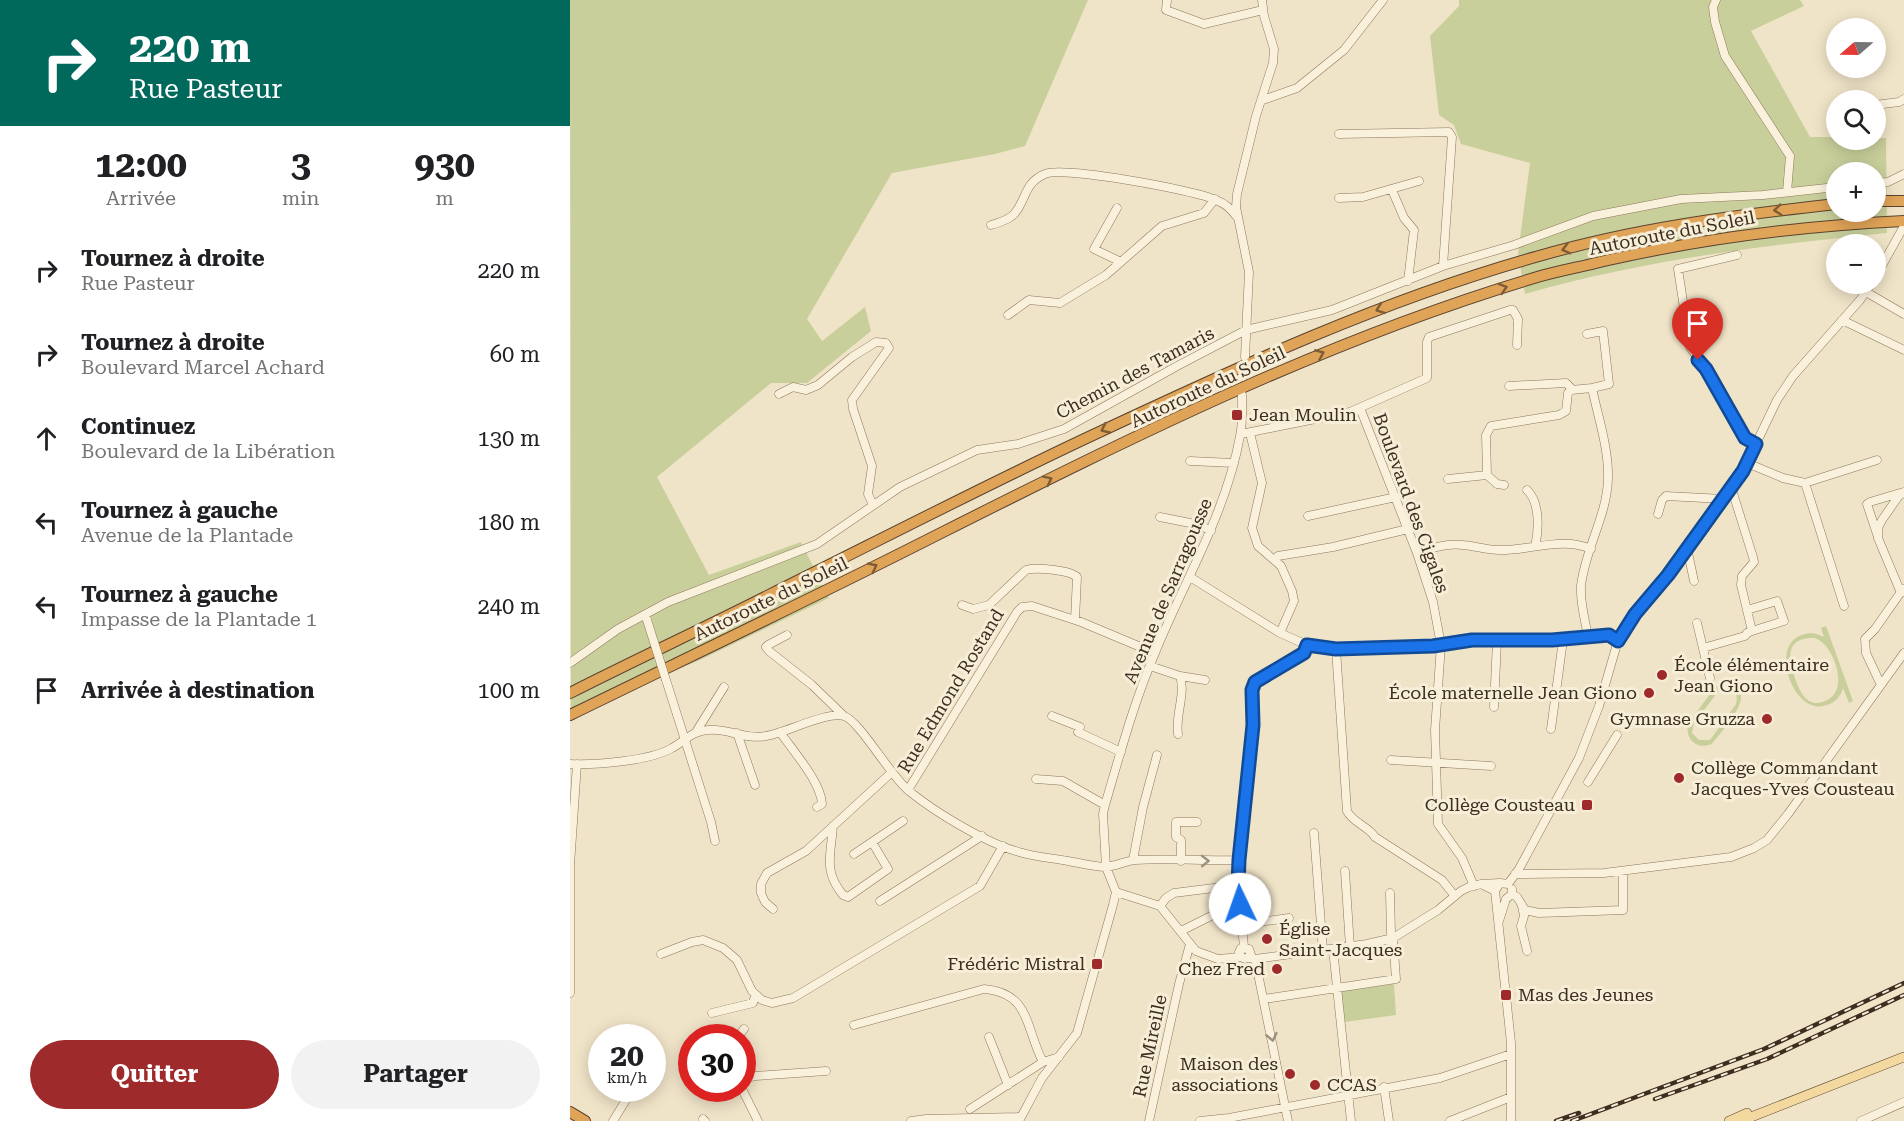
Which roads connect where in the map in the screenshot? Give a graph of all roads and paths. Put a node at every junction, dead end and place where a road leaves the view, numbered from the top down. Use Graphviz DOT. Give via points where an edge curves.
graph roads {
  1 [pos="1167,0"];
  2 [pos="1262,0"];
  3 [pos="1383,0"];
  4 [pos="1716,0"];
  5 [pos="1263,10"];
  6 [pos="1904,99"];
  7 [pos="1263,100"];
  8 [pos="1886,104"];
  9 [pos="1339,134"];
  10 [pos="1904,174"];
  11 [pos="1419,181"];
  12 [pos="1886,182"];
  13 [pos="1826,188"];
  14 [pos="1392,190"];
  15 [pos="1787,192"];
  16 [pos="1339,198"];
  17 [pos="1215,199"];
  18 [pos="1886,201"];
  19 [pos="1904,201"];
  20 [pos="1826,205"];
  21 [pos="1117,208"];
  22 [pos="1239,220"];
  23 [pos="1904,221"];
  24 [pos="991,225"];
  25 [pos="1904,226"];
  26 [pos="1737,255"];
  27 [pos="1886,258"];
  28 [pos="1121,262"];
  29 [pos="1443,267"];
  30 [pos="1408,281"];
  31 [pos="1864,294"];
  32 [pos="1869,294"];
  33 [pos="1904,314"];
  34 [pos="1008,315"];
  35 [pos="1842,320"];
  36 [pos="1246,330"];
  37 [pos="1587,334"];
  38 [pos="1517,345"];
  39 [pos="1904,350"];
  40 [pos="1245,357"];
  41 [pos="1509,386"];
  42 [pos="1593,388"];
  43 [pos="1573,390"];
  44 [pos="779,394"];
  45 [pos="1242,395"];
  46 [pos="1360,408"];
  47 [pos="1250,433"];
  48 [pos="1241,434"];
  49 [pos="1756,444"];
  50 [pos="1877,460"];
  51 [pos="1190,461"];
  52 [pos="1747,463"];
  53 [pos="1234,464"];
  54 [pos="1487,475"];
  55 [pos="1448,479"];
  56 [pos="1805,483"];
  57 [pos="1504,485"];
  58 [pos="1731,487"];
  59 [pos="1527,490"];
  60 [pos="1904,492"];
  61 [pos="1396,497"];
  62 [pos="1723,499"];
  63 [pos="873,505"];
  64 [pos="1658,514"];
  65 [pos="1308,516"];
  66 [pos="1160,517"];
  67 [pos="1408,529"];
  68 [pos="1211,531"];
  69 [pos="1878,538"];
  70 [pos="1535,546"];
  71 [pos="1687,548"];
  72 [pos="1591,549"];
  73 [pos="1418,553"];
  74 [pos="1278,556"];
  75 [pos="1190,577"];
  76 [pos="1694,581"];
  77 [pos="1902,590"];
  78 [pos="962,605"];
  79 [pos="1844,606"];
  80 [pos="1747,610"];
  81 [pos="646,617"];
  82 [pos="1075,620"];
  83 [pos="1697,623"];
  84 [pos="1752,631"];
  85 [pos="1280,633"];
  86 [pos="787,634"];
  87 [pos="1588,636"];
  88 [pos="1497,640"];
  89 [pos="1563,640"];
  90 [pos="1618,641"];
  91 [pos="1307,645"];
  92 [pos="1441,645"];
  93 [pos="1703,648"];
  94 [pos="1336,649"];
  95 [pos="1155,653"];
  96 [pos="1904,653"];
  97 [pos="570,663"];
  98 [pos="1150,666"];
  99 [pos="1180,676"];
  100 [pos="1710,678"];
  101 [pos="1205,680"];
  102 [pos="1881,685"];
  103 [pos="724,687"];
  104 [pos="622,690"];
  105 [pos="570,691"];
  106 [pos="1494,707"];
  107 [pos="570,715"];
  108 [pos="844,716"];
  109 [pos="1052,716"];
  110 [pos="570,723"];
  111 [pos="1551,729"];
  112 [pos="696,732"];
  113 [pos="780,732"];
  114 [pos="737,733"];
  115 [pos="1178,734"];
  116 [pos="1617,735"];
  117 [pos="684,738"];
  118 [pos="1121,752"];
  119 [pos="1157,754"];
  120 [pos="1391,760"];
  121 [pos="573,764"];
  122 [pos="1435,764"];
  123 [pos="1491,766"];
  124 [pos="891,772"];
  125 [pos="1036,778"];
  126 [pos="1588,782"];
  127 [pos="755,784"];
  128 [pos="908,790"];
  129 [pos="1106,806"];
  130 [pos="817,807"];
  131 [pos="903,821"];
  132 [pos="1197,822"];
  133 [pos="833,826"];
  134 [pos="1314,833"];
  135 [pos="982,836"];
  136 [pos="715,842"];
  137 [pos="872,842"];
  138 [pos="1003,846"];
  139 [pos="854,854"];
  140 [pos="1133,860"];
  141 [pos="1239,860"];
  142 [pos="1181,861"];
  143 [pos="570,865"];
  144 [pos="1106,867"];
  145 [pos="1345,870"];
  146 [pos="1623,871"];
  147 [pos="1515,874"];
  148 [pos="1238,885"];
  149 [pos="1478,885"];
  150 [pos="1500,888"];
  151 [pos="1116,892"];
  152 [pos="1390,893"];
  153 [pos="1509,896"];
  154 [pos="1451,898"];
  155 [pos="880,901"];
  156 [pos="1522,905"];
  157 [pos="1160,906"];
  158 [pos="772,909"];
  159 [pos="1211,916"];
  160 [pos="1289,918"];
  161 [pos="1242,924"];
  162 [pos="1498,925"];
  163 [pos="1181,931"];
  164 [pos="571,938"];
  165 [pos="1393,938"];
  166 [pos="1190,944"];
  167 [pos="1350,946"];
  168 [pos="1332,949"];
  169 [pos="1323,951"];
  170 [pos="1527,951"];
  171 [pos="662,954"];
  172 [pos="1248,958"];
  173 [pos="1338,987"];
  174 [pos="570,993"];
  175 [pos="755,996"];
  176 [pos="1264,999"];
  177 [pos="712,1013"];
  178 [pos="854,1025"];
  179 [pos="989,1037"];
  180 [pos="1511,1054"];
  181 [pos="1060,1056"];
  182 [pos="1904,1057"];
  183 [pos="1043,1062"];
  184 [pos="826,1071"];
  185 [pos="756,1076"];
  186 [pos="1008,1084"];
  187 [pos="1384,1087"];
  188 [pos="1349,1094"];
  189 [pos="1511,1097"];
  190 [pos="625,1102"];
  191 [pos="748,1102"];
  192 [pos="1904,1102"];
  193 [pos="1286,1107"];
  194 [pos="970,1109"];
  195 [pos="570,1112"];
  196 [pos="1754,1116"];
  197 [pos="1020,1119"];
  198 [pos="585,1121"];
  199 [pos="613,1121"];
  200 [pos="758,1121"];
  201 [pos="911,1121"];
  202 [pos="1149,1121"];
  203 [pos="1200,1121"];
  204 [pos="1288,1121"];
  205 [pos="1351,1121"];
  206 [pos="1389,1121"];
  207 [pos="1450,1121"];
  208 [pos="1511,1121"];
  209 [pos="1729,1121"];
  210 [pos="1862,1121"];
  1 -- 5 [label="street" via="1166,10 1204,24"];
  2 -- 5 [label="street"];
  3 -- 7 [label="street" via="1344,50 1297,88"];
  4 -- 15 [label="street" via="1715,22 1725,56 1790,156"];
  5 -- 7 [label="street" via="1274,49"];
  6 -- 8 [label="street"];
  7 -- 22 [label="street" via="1237,194"];
  9 -- 29 [label="street" via="1449,132 1452,167"];
  10 -- 12 [label="street"];
  11 -- 14 [label="street"];
  13 -- 15 [label="street, Chemin des Tamaris"];
  14 -- 16 [label="street"];
  14 -- 30 [label="street" via="1414,231"];
  15 -- 29 [label="street, Chemin des Tamaris" via="1681,200 1593,216"];
  17 -- 22 [label="street" via="1229,206"];
  17 -- 24 [label="street" via="1077,172 1047,172 1033,181 1015,214"];
  17 -- 28 [label="street" via="1204,213 1162,226"];
  18 -- 19 [label="highway"];
  20 -- 105 [label="highway, Autoroute du Soleil, one-way" via="1634,232 1539,256 1353,319 1234,369 1032,463"];
  21 -- 28 [label="street" via="1094,249"];
  22 -- 36 [label="street" via="1249,272"];
  104 -- 23 [label="highway, Autoroute du Soleil, one-way" via="1248,384 1436,309 1538,277 1695,242"];
  25 -- 27 [label="street"];
  26 -- 49 [label="street" via="1678,269 1690,347 1745,438"];
  28 -- 34 [label="street" via="1060,303 1029,300"];
  29 -- 30 [label="street, Chemin des Tamaris"];
  30 -- 36 [label="street, Chemin des Tamaris" via="1332,310"];
  31 -- 35 [label="street"];
  32 -- 33 [label="street"];
  35 -- 39 [label="street"];
  35 -- 49 [label="street" via="1792,376"];
  36 -- 40 [label="street"];
  36 -- 63 [label="street, Chemin des Tamaris" via="1064,429 1018,444 977,450 900,487"];
  37 -- 42 [label="street" via="1603,331 1609,384"];
  38 -- 46 [label="street" via="1518,319 1513,310 1429,337 1429,376"];
  41 -- 43 [label="street" via="1566,383"];
  42 -- 43 [label="street"];
  42 -- 72 [label="street" via="1608,478"];
  43 -- 54 [label="street" via="1568,393 1566,411 1559,415 1491,426 1486,435"];
  44 -- 63 [label="street" via="793,387 806,390 818,385 876,342 886,343 889,348 883,359 852,400 872,466 868,494"];
  45 -- 48 [label="street, Avenue de Sarragousse"];
  46 -- 47 [label="street"];
  46 -- 61 [label="street, Boulevard des Cigales"];
  47 -- 48 [label="street"];
  47 -- 85 [label="street" via="1262,483 1253,534 1258,546 1285,572 1294,601"];
  48 -- 53 [label="street, Avenue de Sarragousse"];
  49 -- 52 [label="street"];
  50 -- 56 [label="street"];
  51 -- 53 [label="street"];
  52 -- 56 [label="street"];
  52 -- 58 [label="street"];
  53 -- 68 [label="street, Avenue de Sarragousse"];
  54 -- 55 [label="street"];
  54 -- 57 [label="street"];
  56 -- 79 [label="street"];
  58 -- 62 [label="street"];
  58 -- 80 [label="street" via="1754,557 1742,576"];
  59 -- 70 [label="street" via="1535,500"];
  60 -- 69 [label="street" via="1882,520"];
  60 -- 69 [label="street" via="1867,504"];
  61 -- 65 [label="street"];
  61 -- 67 [label="street, Boulevard des Cigales"];
  62 -- 64 [label="street" via="1666,496"];
  62 -- 71 [label="street"];
  63 -- 81 [label="street, Chemin des Tamaris" via="817,544 668,602"];
  66 -- 68 [label="street"];
  67 -- 73 [label="street, Boulevard des Cigales"];
  67 -- 74 [label="street"];
  68 -- 75 [label="street, Avenue de Sarragousse"];
  69 -- 77 [label="street"];
  70 -- 72 [label="street" via="1583,545"];
  70 -- 73 [label="street" via="1500,550 1460,545"];
  71 -- 76 [label="street"];
  71 -- 90 [label="street"];
  72 -- 87 [label="street" via="1581,587"];
  73 -- 92 [label="street, Boulevard des Cigales"];
  75 -- 85 [label="street"];
  75 -- 95 [label="street, Avenue de Sarragousse"];
  77 -- 102 [label="street" via="1865,639 1866,653"];
  78 -- 82 [label="street" via="973,609 989,605 1026,570 1061,571 1077,577"];
  80 -- 84 [label="street"];
  80 -- 84 [label="street" via="1777,601 1784,621"];
  81 -- 97 [label="street, Chemin des Tamaris" via="618,629"];
  81 -- 117 [label="street, bridge"];
  82 -- 95 [label="street, Rue Edmond Rostand"];
  82 -- 128 [label="street, Rue Edmond Rostand" via="1032,606 1017,612"];
  83 -- 93 [label="street"];
  84 -- 93 [label="street"];
  85 -- 91 [label="street"];
  86 -- 108 [label="street" via="766,647"];
  87 -- 89 [label="street"];
  87 -- 90 [label="street" via="1609,635"];
  88 -- 89 [label="street"];
  88 -- 92 [label="street"];
  88 -- 106 [label="street"];
  89 -- 111 [label="street"];
  90 -- 147 [label="street" via="1579,758"];
  91 -- 94 [label="street"];
  91 -- 141 [label="street" via="1304,653 1255,682 1252,690 1253,725"];
  92 -- 94 [label="street"];
  92 -- 122 [label="street, Boulevard des Cigales"];
  93 -- 100 [label="street"];
  94 -- 154 [label="street" via="1347,811 1375,837 1442,880"];
  95 -- 98 [label="street, Avenue de Sarragousse"];
  96 -- 102 [label="street"];
  98 -- 99 [label="street"];
  98 -- 118 [label="street, Avenue de Sarragousse"];
  99 -- 101 [label="street"];
  99 -- 115 [label="street"];
  102 -- 146 [label="street" via="1767,840 1731,857"];
  103 -- 112 [label="street"];
  104 -- 107 [label="highway, Autoroute du Soleil"];
  104 -- 110 [label="highway"];
  108 -- 113 [label="street" via="823,718"];
  108 -- 124 [label="street" via="851,719"];
  109 -- 118 [label="street" via="1080,727 1078,732"];
  112 -- 114 [label="street"];
  112 -- 117 [label="street"];
  113 -- 114 [label="street" via="758,737"];
  113 -- 130 [label="street" via="821,795 822,804"];
  114 -- 127 [label="street"];
  116 -- 126 [label="street"];
  117 -- 121 [label="street" via="672,748 642,757 613,763"];
  117 -- 136 [label="street"];
  118 -- 129 [label="street, Avenue de Sarragousse"];
  119 -- 140 [label="street"];
  120 -- 122 [label="street"];
  121 -- 143 [label="street"];
  122 -- 123 [label="street"];
  122 -- 149 [label="street, Boulevard des Cigales" via="1438,824"];
  124 -- 128 [label="street"];
  124 -- 133 [label="street"];
  125 -- 129 [label="street" via="1063,781"];
  128 -- 135 [label="street"];
  129 -- 144 [label="street, Avenue de Sarragousse"];
  131 -- 137 [label="street"];
  132 -- 142 [label="street" via="1176,822"];
  133 -- 137 [label="street" via="829,868 843,895 854,894 888,869"];
  133 -- 158 [label="street" via="806,851 766,873 760,884 761,893"];
  134 -- 169 [label="street"];
  135 -- 138 [label="street"];
  135 -- 155 [label="street"];
  137 -- 139 [label="street"];
  138 -- 144 [label="street"];
  138 -- 175 [label="street" via="980,886 793,998 772,1003"];
  140 -- 142 [label="street"];
  140 -- 144 [label="street"];
  142 -- 141 [label="street, one-way"];
  141 -- 148 [label="street"];
  143 -- 164 [label="street"];
  144 -- 151 [label="street, Avenue de Sarragousse"];
  145 -- 167 [label="street"];
  146 -- 147 [label="street"];
  146 -- 156 [label="street" via="1623,910 1539,913 1525,910"];
  147 -- 150 [label="street"];
  148 -- 157 [label="street" via="1174,893"];
  148 -- 161 [label="street"];
  149 -- 150 [label="street"];
  149 -- 154 [label="street"];
  150 -- 153 [label="street" via="1501,899"];
  150 -- 153 [label="street" via="1511,887"];
  150 -- 162 [label="street"];
  151 -- 157 [label="street"];
  151 -- 181 [label="street" via="1082,1019"];
  152 -- 165 [label="street"];
  153 -- 156 [label="street" via="1517,897"];
  153 -- 162 [label="street"];
  154 -- 165 [label="street"];
  156 -- 170 [label="street" via="1521,926"];
  157 -- 163 [label="street"];
  159 -- 163 [label="street"];
  160 -- 161 [label="street"];
  161 -- 172 [label="street" via="1244,947 1251,950"];
  162 -- 180 [label="street"];
  163 -- 166 [label="street"];
  164 -- 174 [label="street"];
  165 -- 167 [label="street"];
  165 -- 173 [label="street" via="1396,979"];
  166 -- 172 [label="street" via="1209,956"];
  166 -- 202 [label="street, Rue Mireille"];
  167 -- 168 [label="street"];
  168 -- 169 [label="street"];
  168 -- 173 [label="street"];
  169 -- 172 [label="street"];
  171 -- 175 [label="street" via="703,940 723,948 737,960"];
  172 -- 176 [label="street"];
  173 -- 176 [label="street"];
  173 -- 188 [label="street"];
  175 -- 177 [label="street" via="753,1003"];
  176 -- 193 [label="street, one-way"];
  178 -- 183 [label="street" via="984,989 994,990 1019,1002"];
  179 -- 186 [label="street"];
  180 -- 187 [label="street" via="1440,1077"];
  180 -- 189 [label="street"];
  181 -- 183 [label="street"];
  181 -- 197 [label="street" via="1042,1078"];
  182 -- 196 [label="main road"];
  183 -- 186 [label="street"];
  184 -- 185 [label="street"];
  186 -- 194 [label="street"];
  187 -- 188 [label="street"];
  187 -- 206 [label="street"];
  188 -- 193 [label="street"];
  188 -- 205 [label="street"];
  189 -- 207 [label="street"];
  189 -- 208 [label="street"];
  190 -- 199 [label="street"];
  191 -- 200 [label="street"];
  192 -- 210 [label="street"];
  193 -- 203 [label="street"];
  193 -- 204 [label="street"];
  195 -- 198 [label="highway"];
  196 -- 209 [label="main road"];
  197 -- 201 [label="street"];
}
